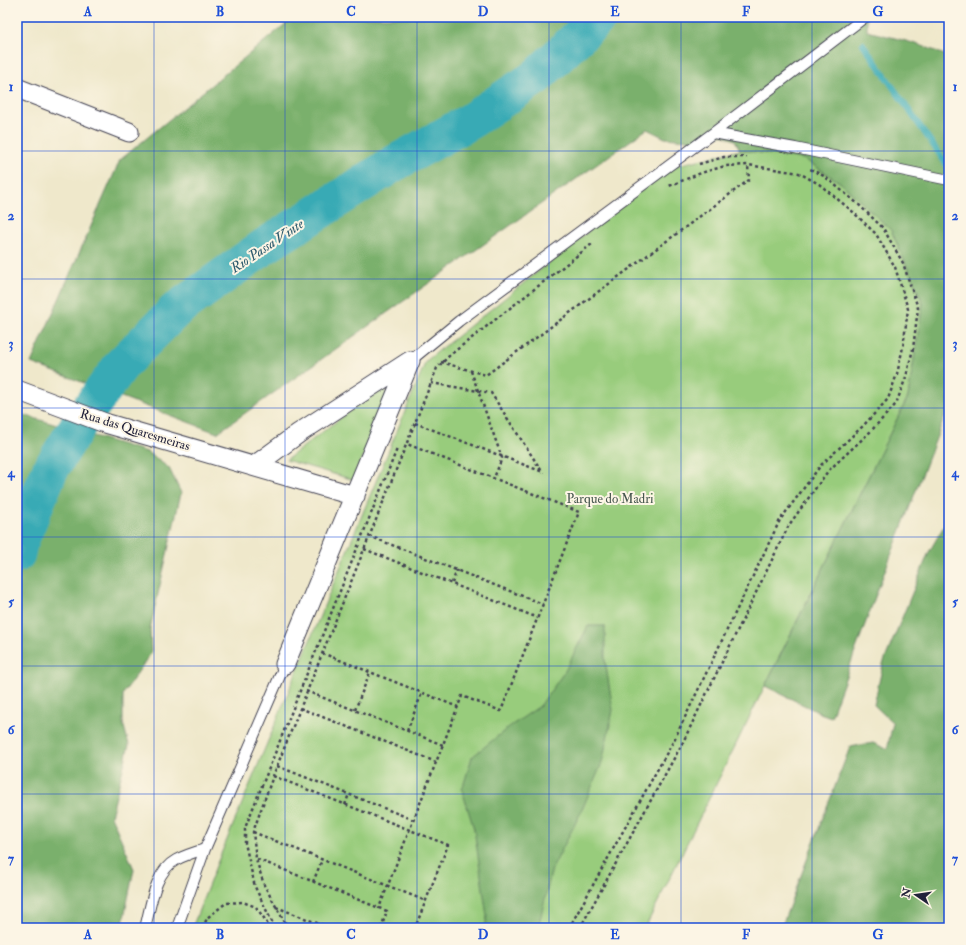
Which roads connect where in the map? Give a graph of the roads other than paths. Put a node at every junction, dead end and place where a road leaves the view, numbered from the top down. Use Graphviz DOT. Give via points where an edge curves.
graph roads {
  1 [pos="865,17"];
  2 [pos="17,88"];
  3 [pos="129,132"];
  4 [pos="713,134"];
  5 [pos="949,180"];
  6 [pos="410,361"];
  7 [pos="17,390"];
  8 [pos="254,466"];
  9 [pos="355,496"];
  10 [pos="285,664"];
  11 [pos="205,849"];
  12 [pos="145,928"];
  13 [pos="177,928"];
  1 -- 4 [label="lane"];
  2 -- 3 [label="street"];
  4 -- 5 [label="lane"];
  4 -- 6 [label="lane" via="459,321"];
  6 -- 8 [label="street" via="299,433"];
  6 -- 9 [label="street"];
  7 -- 8 [label="street, Rua das Quaresmeiras" via="105,423"];
  8 -- 9 [label="street, Rua das Quaresmeiras"];
  9 -- 10 [label="street"];
  10 -- 11 [label="lane"];
  11 -- 12 [label="lane" via="175,860 163,870 157,881"];
  11 -- 13 [label="lane"];
}
